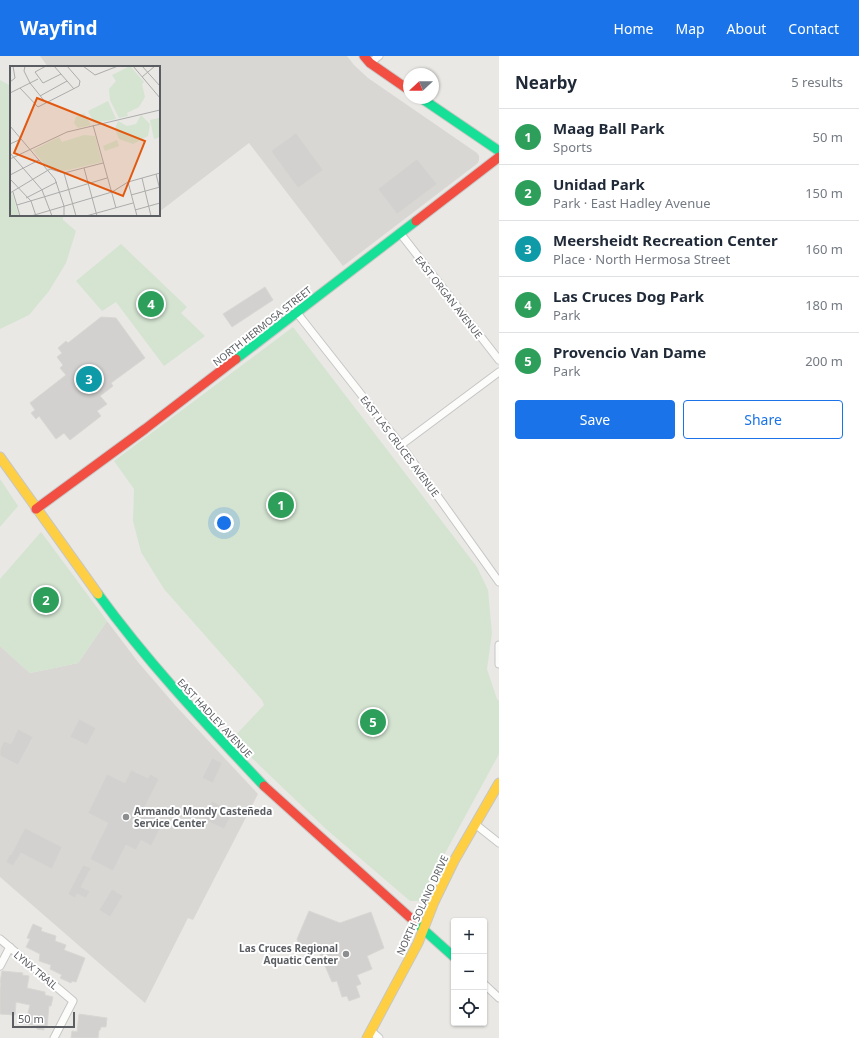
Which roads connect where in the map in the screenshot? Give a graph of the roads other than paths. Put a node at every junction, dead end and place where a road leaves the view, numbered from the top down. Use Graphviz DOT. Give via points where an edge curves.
graph roads {
  1 [pos="379,56"];
  2 [pos="367,60"];
  3 [pos="403,86"];
  4 [pos="430,104"];
  5 [pos="499,151"];
  6 [pos="499,157"];
  7 [pos="400,233"];
  8 [pos="297,313"];
  9 [pos="499,360"];
  10 [pos="499,372"];
  11 [pos="401,445"];
  12 [pos="0,457"];
  13 [pos="36,510"];
  14 [pos="499,582"];
  15 [pos="499,646"];
  16 [pos="499,664"];
  17 [pos="499,783"];
  18 [pos="475,824"];
  19 [pos="499,843"];
  20 [pos="423,929"];
  21 [pos="0,939"];
  22 [pos="10,947"];
  23 [pos="451,954"];
  24 [pos="0,966"];
  25 [pos="487,987"];
  26 [pos="499,998"];
  27 [pos="369,1034"];
  28 [pos="54,1038"];
  29 [pos="379,1038"];
  1 -- 2 [label="street"];
  2 -- 3 [label="street"];
  4 -- 5 [label="street"];
  6 -- 7 [label="street, NORTH HERMOSA STREET"];
  7 -- 8 [label="street, NORTH HERMOSA STREET"];
  7 -- 9 [label="street, EAST ORGAN AVENUE"];
  8 -- 11 [label="street, EAST LAS CRUCES AVENUE"];
  8 -- 13 [label="street, NORTH HERMOSA STREET"];
  10 -- 11 [label="street"];
  11 -- 14 [label="street, EAST LAS CRUCES AVENUE"];
  12 -- 13 [label="street, EAST HADLEY AVENUE"];
  13 -- 20 [label="street, EAST HADLEY AVENUE" via="118,622 175,691 265,787"];
  15 -- 16 [label="street"];
  17 -- 18 [label="street, NORTH SOLANO DRIVE"];
  18 -- 19 [label="street"];
  18 -- 20 [label="street, NORTH SOLANO DRIVE" via="446,877"];
  20 -- 23 [label="street, EAST HADLEY AVENUE"];
  20 -- 27 [label="street, NORTH SOLANO DRIVE"];
  21 -- 22 [label="street, LYNX TRAIL"];
  22 -- 24 [label="street"];
  22 -- 28 [label="street, LYNX TRAIL" via="73,1000"];
  25 -- 26 [label="street"];
  27 -- 29 [label="street"];
}
